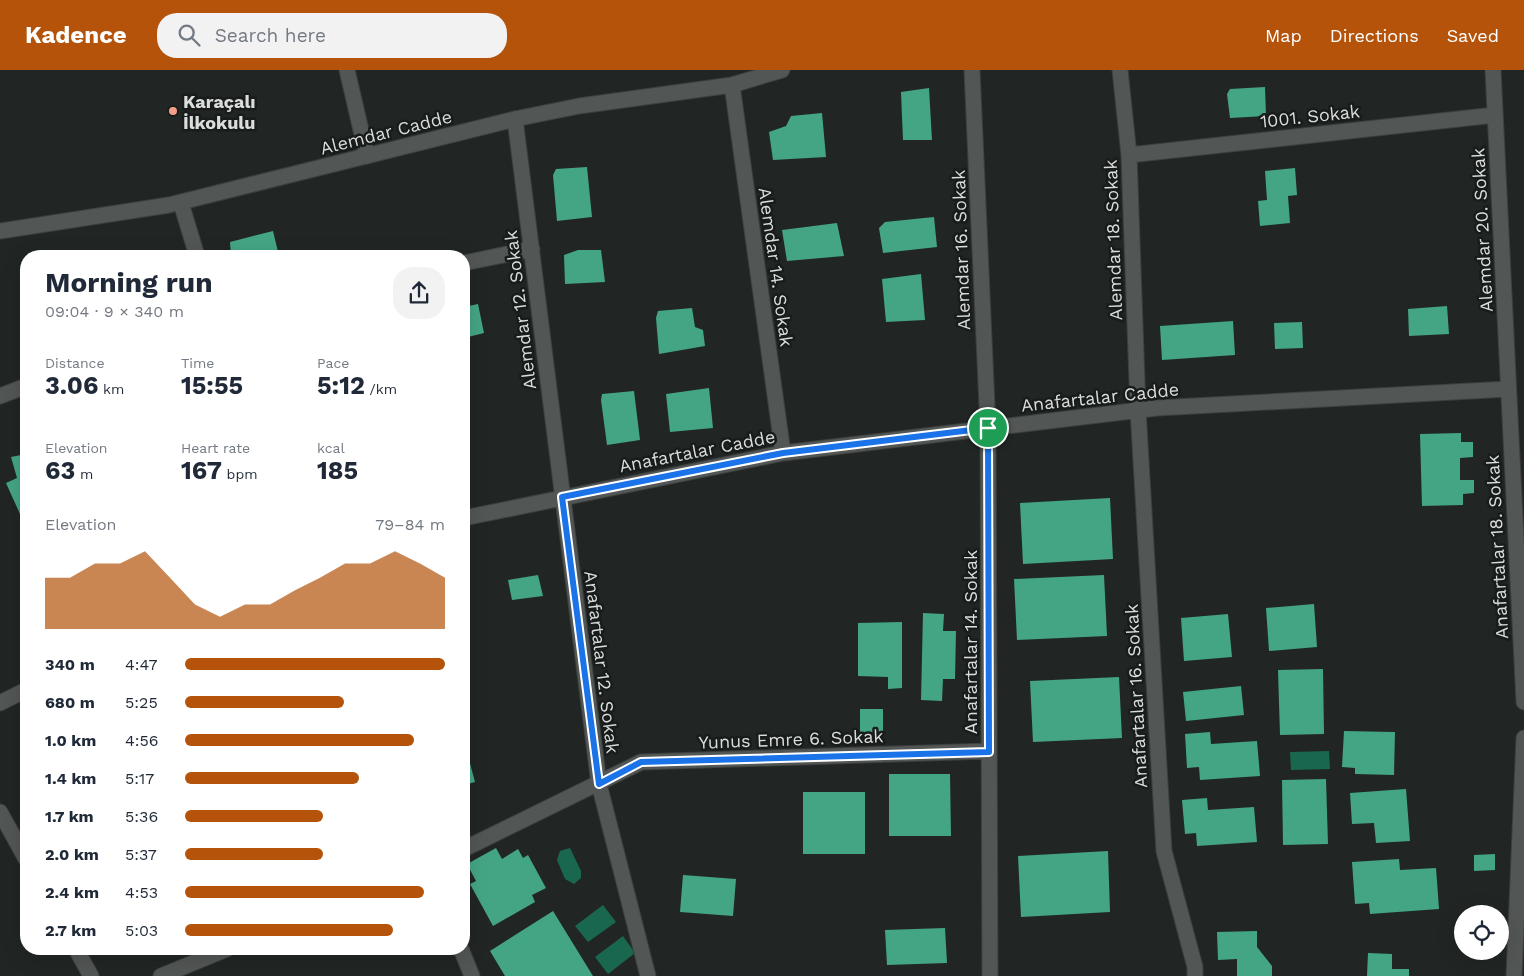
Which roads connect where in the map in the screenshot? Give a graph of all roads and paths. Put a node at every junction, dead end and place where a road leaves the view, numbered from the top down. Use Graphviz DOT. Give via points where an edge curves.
graph roads {
  1 [pos="347,70"];
  2 [pos="782,70"];
  3 [pos="972,70"];
  4 [pos="1120,70"];
  5 [pos="1493,70"];
  6 [pos="732,85"];
  7 [pos="1495,115"];
  8 [pos="515,119"];
  9 [pos="1129,155"];
  10 [pos="367,156"];
  11 [pos="181,202"];
  12 [pos="0,231"];
  13 [pos="532,249"];
  14 [pos="196,250"];
  15 [pos="470,262"];
  16 [pos="20,388"];
  17 [pos="1508,389"];
  18 [pos="0,396"];
  19 [pos="1138,410"];
  20 [pos="988,428"];
  21 [pos="783,453"];
  22 [pos="562,497"];
  23 [pos="470,517"];
  24 [pos="20,693"];
  25 [pos="1524,702"];
  26 [pos="0,703"];
  27 [pos="1524,738"];
  28 [pos="989,752"];
  29 [pos="599,784"];
  30 [pos="0,812"];
  31 [pos="470,846"];
  32 [pos="20,848"];
  33 [pos="80,955"];
  34 [pos="212,955"];
  35 [pos="463,955"];
  36 [pos="92,976"];
  37 [pos="161,976"];
  38 [pos="472,976"];
  39 [pos="648,976"];
  40 [pos="990,976"];
  41 [pos="1195,976"];
  42 [pos="1514,976"];
  1 -- 10 [label="street"];
  2 -- 6 [label="street, Alemdar Cadde"];
  3 -- 20 [label="street, Alemdar 16. Sokak"];
  4 -- 9 [label="street, Alemdar 18. Sokak"];
  5 -- 7 [label="street, Alemdar 20. Sokak"];
  6 -- 8 [label="street, Alemdar Cadde" via="579,106"];
  6 -- 21 [label="street, Alemdar 14. Sokak"];
  7 -- 9 [label="street, 1001. Sokak"];
  7 -- 17 [label="street, Alemdar 20. Sokak"];
  8 -- 10 [label="street, Alemdar Cadde"];
  8 -- 13 [label="street, Alemdar 12. Sokak"];
  9 -- 19 [label="street, Alemdar 18. Sokak"];
  10 -- 11 [label="street, Alemdar Cadde"];
  11 -- 12 [label="street, Alemdar Cadde"];
  11 -- 14 [label="street"];
  13 -- 15 [label="street"];
  13 -- 22 [label="street, Alemdar 12. Sokak"];
  16 -- 18 [label="street"];
  17 -- 19 [label="street, Anafartalar Cadde"];
  17 -- 25 [label="street, Anafartalar 18. Sokak"];
  19 -- 20 [label="street, Anafartalar Cadde"];
  19 -- 41 [label="street, Anafartalar 16. Sokak" via="1164,851"];
  20 -- 21 [label="street, Anafartalar Cadde"];
  20 -- 28 [label="street, Anafartalar 14. Sokak"];
  21 -- 22 [label="street, Anafartalar Cadde"];
  22 -- 23 [label="street, Anafartalar Cadde"];
  22 -- 29 [label="street, Anafartalar 12. Sokak"];
  24 -- 26 [label="street"];
  27 -- 42 [label="street"];
  28 -- 29 [label="street, Yunus Emre 6. Sokak" via="641,762"];
  28 -- 40 [label="street, Anafartalar 14. Sokak"];
  29 -- 31 [label="street, Yunus Emre 6. Sokak"];
  29 -- 39 [label="street, Anafartalar 12. Sokak"];
  30 -- 32 [label="street"];
  33 -- 36 [label="street"];
  34 -- 37 [label="street"];
  35 -- 38 [label="street"];
}
